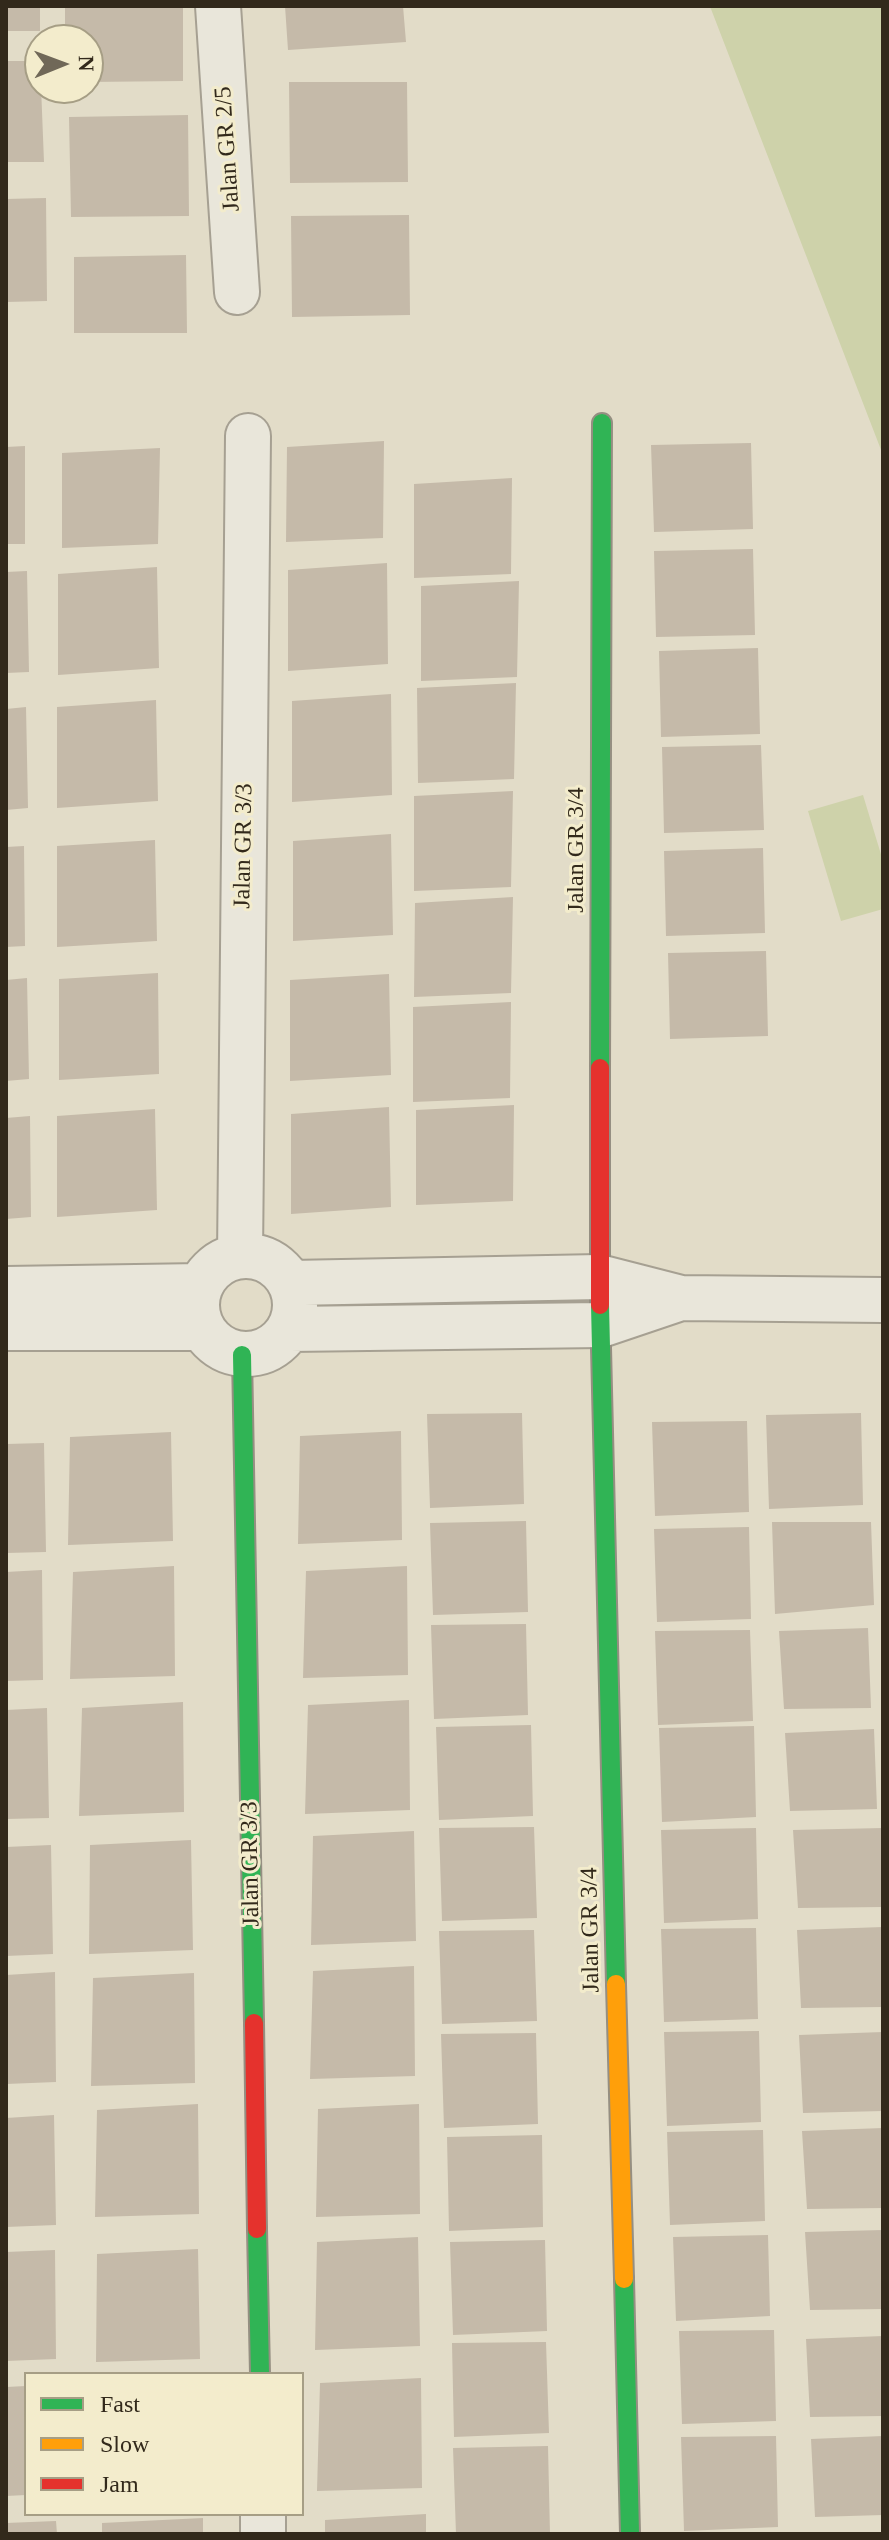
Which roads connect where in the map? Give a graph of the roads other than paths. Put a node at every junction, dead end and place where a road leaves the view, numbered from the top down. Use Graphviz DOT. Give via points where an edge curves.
graph roads {
  1 [pos="218,6"];
  2 [pos="237,292"];
  3 [pos="602,423"];
  4 [pos="248,436"];
  5 [pos="240,1256"];
  6 [pos="599,1277"];
  7 [pos="291,1283"];
  8 [pos="6,1289"];
  9 [pos="681,1298"];
  10 [pos="883,1300"];
  11 [pos="201,1307"];
  12 [pos="601,1325"];
  13 [pos="6,1328"];
  14 [pos="290,1329"];
  15 [pos="242,1355"];
  16 [pos="260,2372"];
  17 [pos="630,2534"];
  1 -- 2 [label="street, Jalan GR 2/5"];
  3 -- 6 [label="street, Jalan GR 3/4"];
  4 -- 5 [label="street, Jalan GR 3/3"];
  5 -- 7 [label="street" via="266,1259"];
  5 -- 11 [label="street" via="216,1265"];
  6 -- 7 [label="street"];
  6 -- 9 [label="street"];
  6 -- 12 [label="street, Jalan GR 3/4"];
  7 -- 14 [label="street" via="296,1307"];
  8 -- 11 [label="street"];
  9 -- 10 [label="street"];
  9 -- 12 [label="street"];
  11 -- 13 [label="street"];
  11 -- 15 [label="street" via="222,1348"];
  12 -- 14 [label="street"];
  12 -- 17 [label="street, Jalan GR 3/4"];
  14 -- 15 [label="street" via="270,1349"];
  15 -- 16 [label="street, Jalan GR 3/3"];
}
